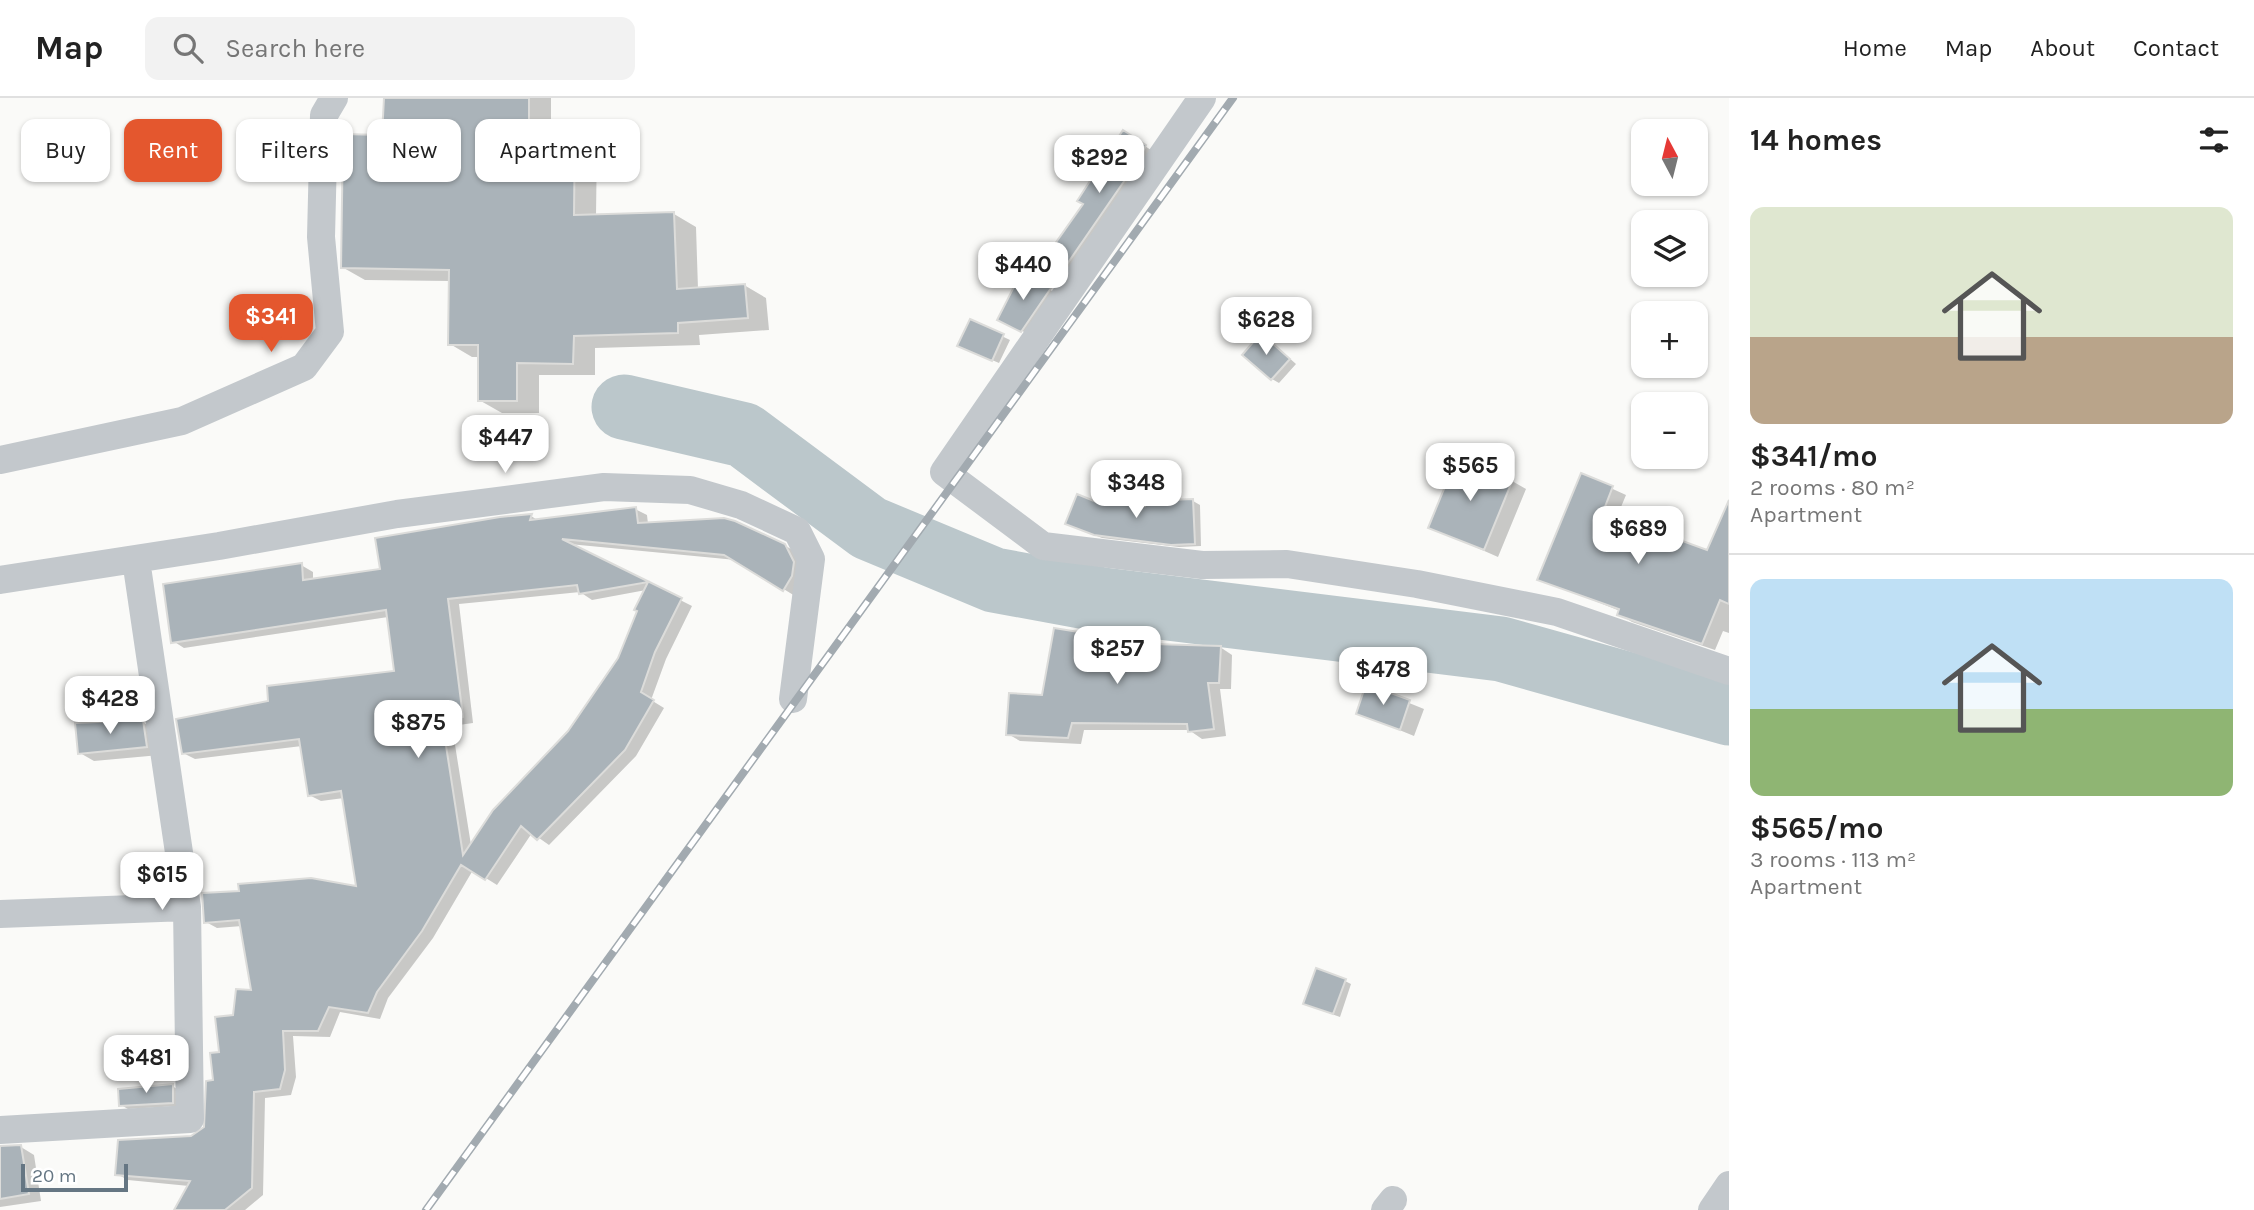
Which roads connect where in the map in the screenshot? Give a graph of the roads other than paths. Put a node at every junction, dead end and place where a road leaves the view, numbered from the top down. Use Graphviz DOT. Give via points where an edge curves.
graph roads {
  1 [pos="334,98"];
  2 [pos="1202,98"];
  3 [pos="0,460"];
  4 [pos="136,560"];
  5 [pos="0,580"];
  6 [pos="1729,671"];
  7 [pos="793,699"];
  8 [pos="187,906"];
  9 [pos="0,914"];
  10 [pos="0,1130"];
  11 [pos="1729,1185"];
  12 [pos="1712,1210"];
  1 -- 3 [label="street" via="324,115 321,237 330,331 304,367 182,421"];
  2 -- 6 [label="street" via="944,472 1043,546 1202,565 1287,564 1417,584 1557,612"];
  4 -- 5 [label="street"];
  4 -- 7 [label="street" via="397,514 590,489 690,490 741,505 797,531 811,559"];
  4 -- 8 [label="street"];
  8 -- 9 [label="street"];
  8 -- 10 [label="street" via="191,1119"];
  11 -- 12 [label="street"];
}
